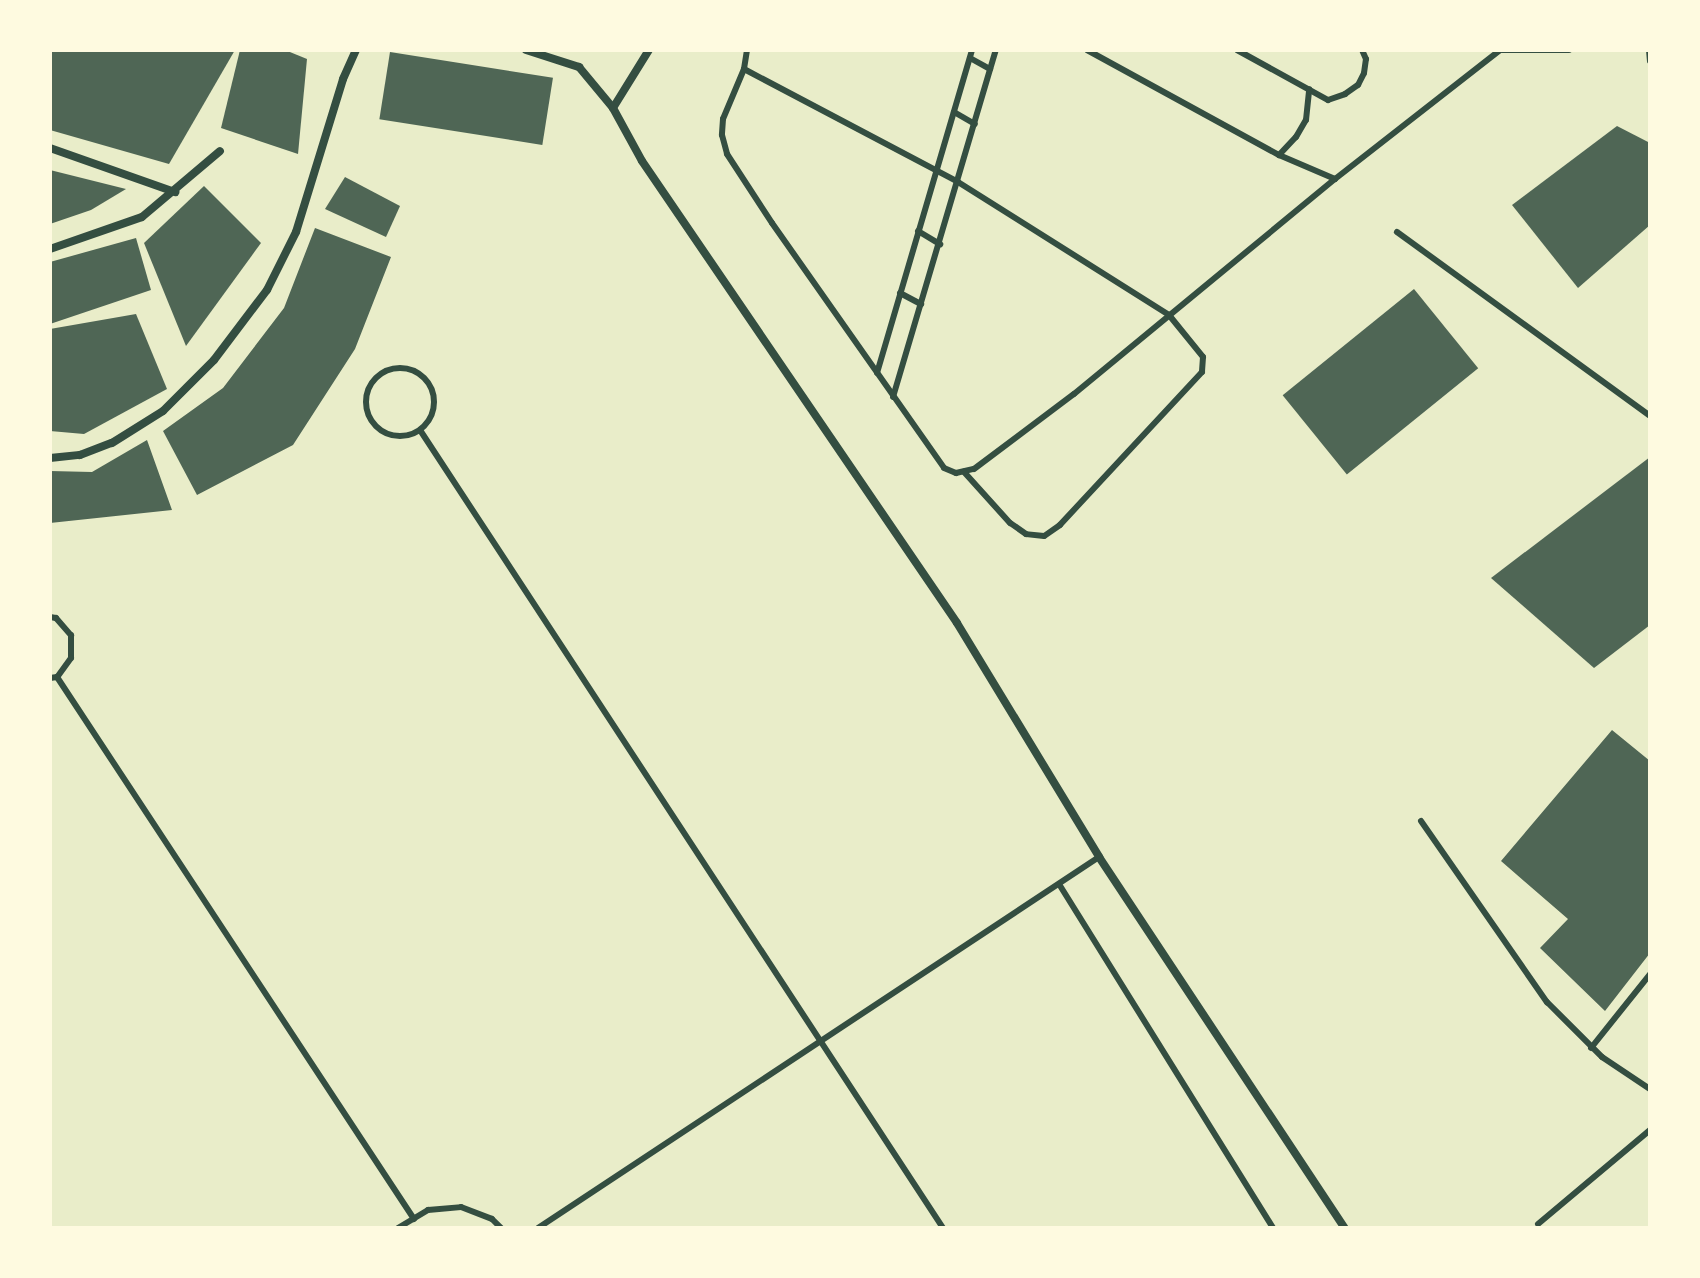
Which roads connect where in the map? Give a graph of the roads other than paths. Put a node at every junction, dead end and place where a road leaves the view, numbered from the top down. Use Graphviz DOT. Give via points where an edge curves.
graph roads {
  1 [pos="356,50"];
  2 [pos="526,50"];
  3 [pos="649,50"];
  4 [pos="747,50"];
  5 [pos="972,50"];
  6 [pos="996,50"];
  7 [pos="1087,50"];
  8 [pos="1237,50"];
  9 [pos="1362,50"];
  10 [pos="1501,50"];
  11 [pos="1569,50"];
  12 [pos="1649,50"];
  13 [pos="970,58"];
  14 [pos="1650,61"];
  15 [pos="744,69"];
  16 [pos="990,69"];
  17 [pos="1309,89"];
  18 [pos="613,108"];
  19 [pos="954,112"];
  20 [pos="975,124"];
  21 [pos="50,148"];
  22 [pos="220,151"];
  23 [pos="1279,155"];
  24 [pos="934,171"];
  25 [pos="1335,179"];
  26 [pos="958,182"];
  27 [pos="175,192"];
  28 [pos="918,231"];
  29 [pos="1397,232"];
  30 [pos="940,244"];
  31 [pos="50,249"];
  32 [pos="900,293"];
  33 [pos="921,304"];
  34 [pos="1169,315"];
  35 [pos="877,373"];
  36 [pos="893,397"];
  37 [pos="1650,416"];
  38 [pos="420,430"];
  39 [pos="50,458"];
  40 [pos="964,472"];
  41 [pos="50,617"];
  42 [pos="54,677"];
  43 [pos="1421,821"];
  44 [pos="1099,857"];
  45 [pos="1059,884"];
  46 [pos="1650,974"];
  47 [pos="820,1044"];
  48 [pos="1591,1048"];
  49 [pos="1650,1089"];
  50 [pos="1650,1130"];
  51 [pos="414,1219"];
  52 [pos="1538,1224"];
  53 [pos="398,1228"];
  54 [pos="501,1228"];
  55 [pos="538,1228"];
  56 [pos="943,1228"];
  57 [pos="1273,1228"];
  58 [pos="1345,1228"];
  1 -- 39 [label="street" via="296,232 259,302 214,360 163,411 112,443 80,455"];
  2 -- 18 [label="street" via="579,67"];
  3 -- 18 [label="street"];
  4 -- 15 [label="lane"];
  5 -- 13 [label="lane"];
  6 -- 16 [label="lane"];
  7 -- 23 [label="lane"];
  8 -- 17 [label="lane"];
  9 -- 17 [label="lane" via="1364,73 1345,94 1328,100"];
  10 -- 11 [label="lane"];
  10 -- 25 [label="lane"];
  12 -- 14 [label="lane"];
  13 -- 16 [label="lane"];
  13 -- 19 [label="lane"];
  15 -- 24 [label="lane"];
  15 -- 35 [label="lane" via="723,119 727,154"];
  16 -- 20 [label="lane"];
  17 -- 23 [label="lane" via="1306,120"];
  18 -- 44 [label="street" via="642,161 957,623"];
  19 -- 20 [label="lane"];
  19 -- 24 [label="lane"];
  20 -- 26 [label="lane"];
  21 -- 27 [label="street"];
  22 -- 27 [label="street"];
  23 -- 25 [label="lane"];
  24 -- 26 [label="lane"];
  24 -- 28 [label="lane"];
  25 -- 34 [label="lane"];
  26 -- 30 [label="lane"];
  26 -- 34 [label="lane"];
  27 -- 31 [label="street" via="142,217"];
  28 -- 30 [label="lane"];
  28 -- 32 [label="lane"];
  29 -- 37 [label="lane"];
  30 -- 33 [label="lane"];
  32 -- 33 [label="lane"];
  32 -- 35 [label="lane"];
  33 -- 36 [label="lane"];
  34 -- 40 [label="lane" via="1074,394"];
  34 -- 40 [label="lane" via="1203,357 1202,372 1060,525 1044,536 1026,534"];
  35 -- 36 [label="lane"];
  36 -- 40 [label="lane" via="944,468"];
  38 -- 38 [label="lane" via="399,437 378,430 366,413 366,390 379,373 400,366 421,373 434,391 433,413"];
  38 -- 47 [label="lane"];
  41 -- 42 [label="lane" via="71,635 71,658"];
  42 -- 51 [label="lane"];
  43 -- 48 [label="lane" via="1547,1002"];
  44 -- 45 [label="lane"];
  44 -- 58 [label="street"];
  45 -- 47 [label="lane"];
  45 -- 57 [label="lane"];
  46 -- 48 [label="lane"];
  47 -- 55 [label="lane"];
  47 -- 56 [label="lane"];
  48 -- 49 [label="lane"];
  50 -- 52 [label="lane"];
  51 -- 53 [label="lane"];
  51 -- 54 [label="lane" via="428,1210 461,1207"];
}
